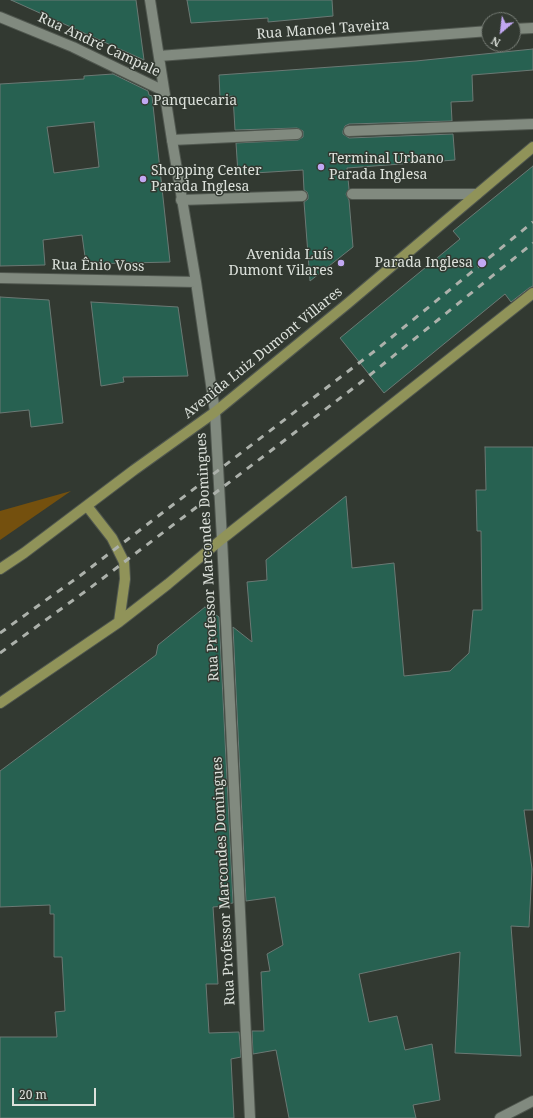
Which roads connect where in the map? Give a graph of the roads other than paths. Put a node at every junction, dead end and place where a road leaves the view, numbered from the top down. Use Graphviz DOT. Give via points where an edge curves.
graph roads {
  1 [pos="150,0"];
  2 [pos="0,17"];
  3 [pos="533,28"];
  4 [pos="521,29"];
  5 [pos="481,32"];
  6 [pos="158,56"];
  7 [pos="164,91"];
  8 [pos="533,124"];
  9 [pos="349,131"];
  10 [pos="297,134"];
  11 [pos="172,140"];
  12 [pos="533,148"];
  13 [pos="352,194"];
  14 [pos="477,194"];
  15 [pos="302,196"];
  16 [pos="181,200"];
  17 [pos="0,278"];
  18 [pos="196,282"];
  19 [pos="533,293"];
  20 [pos="215,412"];
  21 [pos="87,506"];
  22 [pos="222,539"];
  23 [pos="0,569"];
  24 [pos="119,622"];
  25 [pos="0,704"];
  26 [pos="533,1101"];
  27 [pos="250,1118"];
  28 [pos="500,1118"];
  1 -- 6 [label="street, Rua Professor Marcondes Domingues"];
  2 -- 7 [label="street, Rua André Campale" via="74,47"];
  3 -- 4 [label="street"];
  5 -- 6 [label="street, Rua Manoel Taveira"];
  6 -- 7 [label="street, Rua Professor Marcondes Domingues"];
  7 -- 11 [label="street, Rua Professor Marcondes Domingues"];
  8 -- 9 [label="street"];
  10 -- 11 [label="street"];
  11 -- 16 [label="street, Rua Professor Marcondes Domingues"];
  12 -- 14 [label="main road, Avenida Luiz Dumont Villares"];
  13 -- 14 [label="street"];
  14 -- 20 [label="main road, Avenida Luiz Dumont Villares"];
  15 -- 16 [label="street"];
  16 -- 18 [label="street, Rua Professor Marcondes Domingues"];
  17 -- 18 [label="street, Rua Ênio Voss"];
  18 -- 20 [label="street, Rua Professor Marcondes Domingues"];
  19 -- 22 [label="main road"];
  20 -- 21 [label="main road, Avenida Luiz Dumont Villares"];
  20 -- 22 [label="street, Rua Professor Marcondes Domingues"];
  21 -- 23 [label="main road, Avenida Luiz Dumont Villares"];
  21 -- 24 [label="main road" via="112,538 124,562 125,579"];
  22 -- 24 [label="main road"];
  22 -- 27 [label="street, Rua Professor Marcondes Domingues"];
  24 -- 25 [label="main road"];
  26 -- 28 [label="street"];
}
